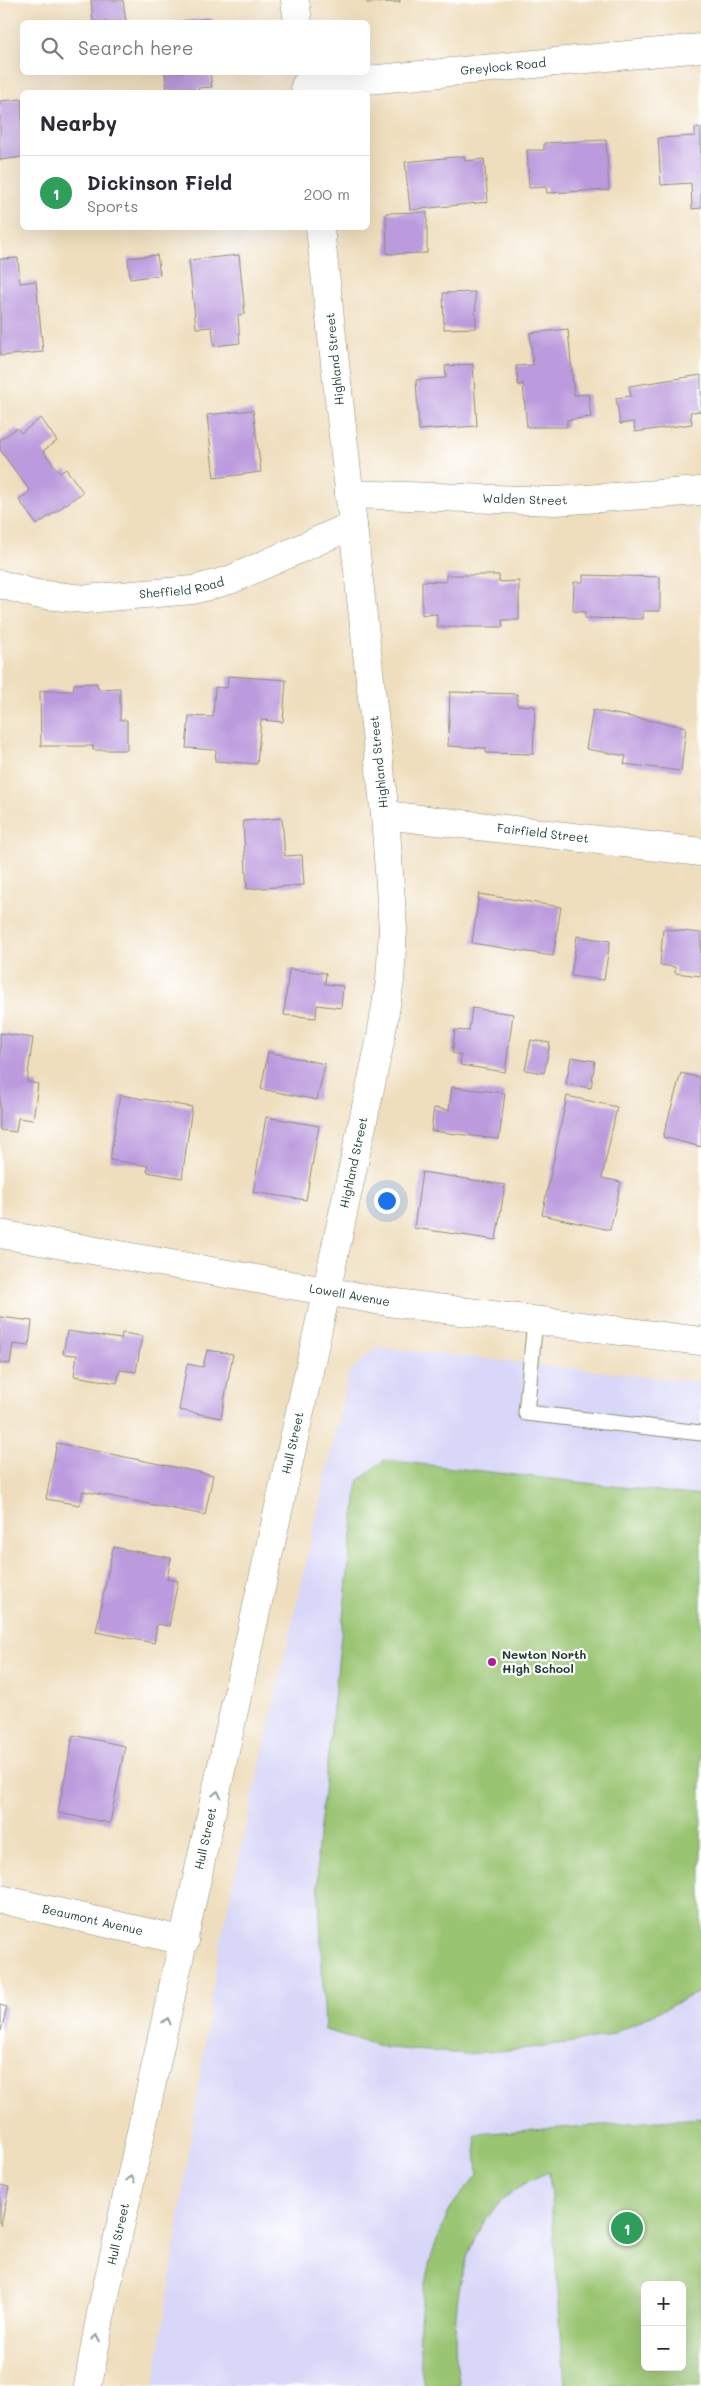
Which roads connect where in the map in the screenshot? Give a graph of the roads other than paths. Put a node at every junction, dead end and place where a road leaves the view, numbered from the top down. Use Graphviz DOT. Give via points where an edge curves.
graph roads {
  1 [pos="295,0"];
  2 [pos="298,20"];
  3 [pos="701,48"];
  4 [pos="304,84"];
  5 [pos="320,230"];
  6 [pos="701,491"];
  7 [pos="349,494"];
  8 [pos="353,525"];
  9 [pos="0,584"];
  10 [pos="385,815"];
  11 [pos="701,852"];
  12 [pos="0,1234"];
  13 [pos="326,1292"];
  14 [pos="535,1321"];
  15 [pos="701,1340"];
  16 [pos="701,1433"];
  17 [pos="0,1899"];
  18 [pos="185,1941"];
  19 [pos="88,2386"];
  1 -- 2 [label="street"];
  3 -- 4 [label="street, Greylock Road"];
  5 -- 7 [label="street, Highland Street"];
  6 -- 7 [label="street, Walden Street" via="556,500"];
  7 -- 8 [label="street, Highland Street"];
  8 -- 9 [label="street, Sheffield Road" via="230,580 193,590 85,599 36,594"];
  8 -- 10 [label="street, Highland Street"];
  10 -- 11 [label="street, Fairfield Street"];
  10 -- 13 [label="street, Highland Street" via="393,929 390,981 380,1042"];
  12 -- 13 [label="street, Lowell Avenue"];
  13 -- 14 [label="street, Lowell Avenue"];
  18 -- 13 [label="street, Hull Street, one-way"];
  14 -- 15 [label="street, Lowell Avenue"];
  14 -- 16 [label="lane" via="526,1413"];
  17 -- 18 [label="street, Beaumont Avenue"];
  19 -- 18 [label="street, Hull Street, one-way" via="100,2318"];
}
